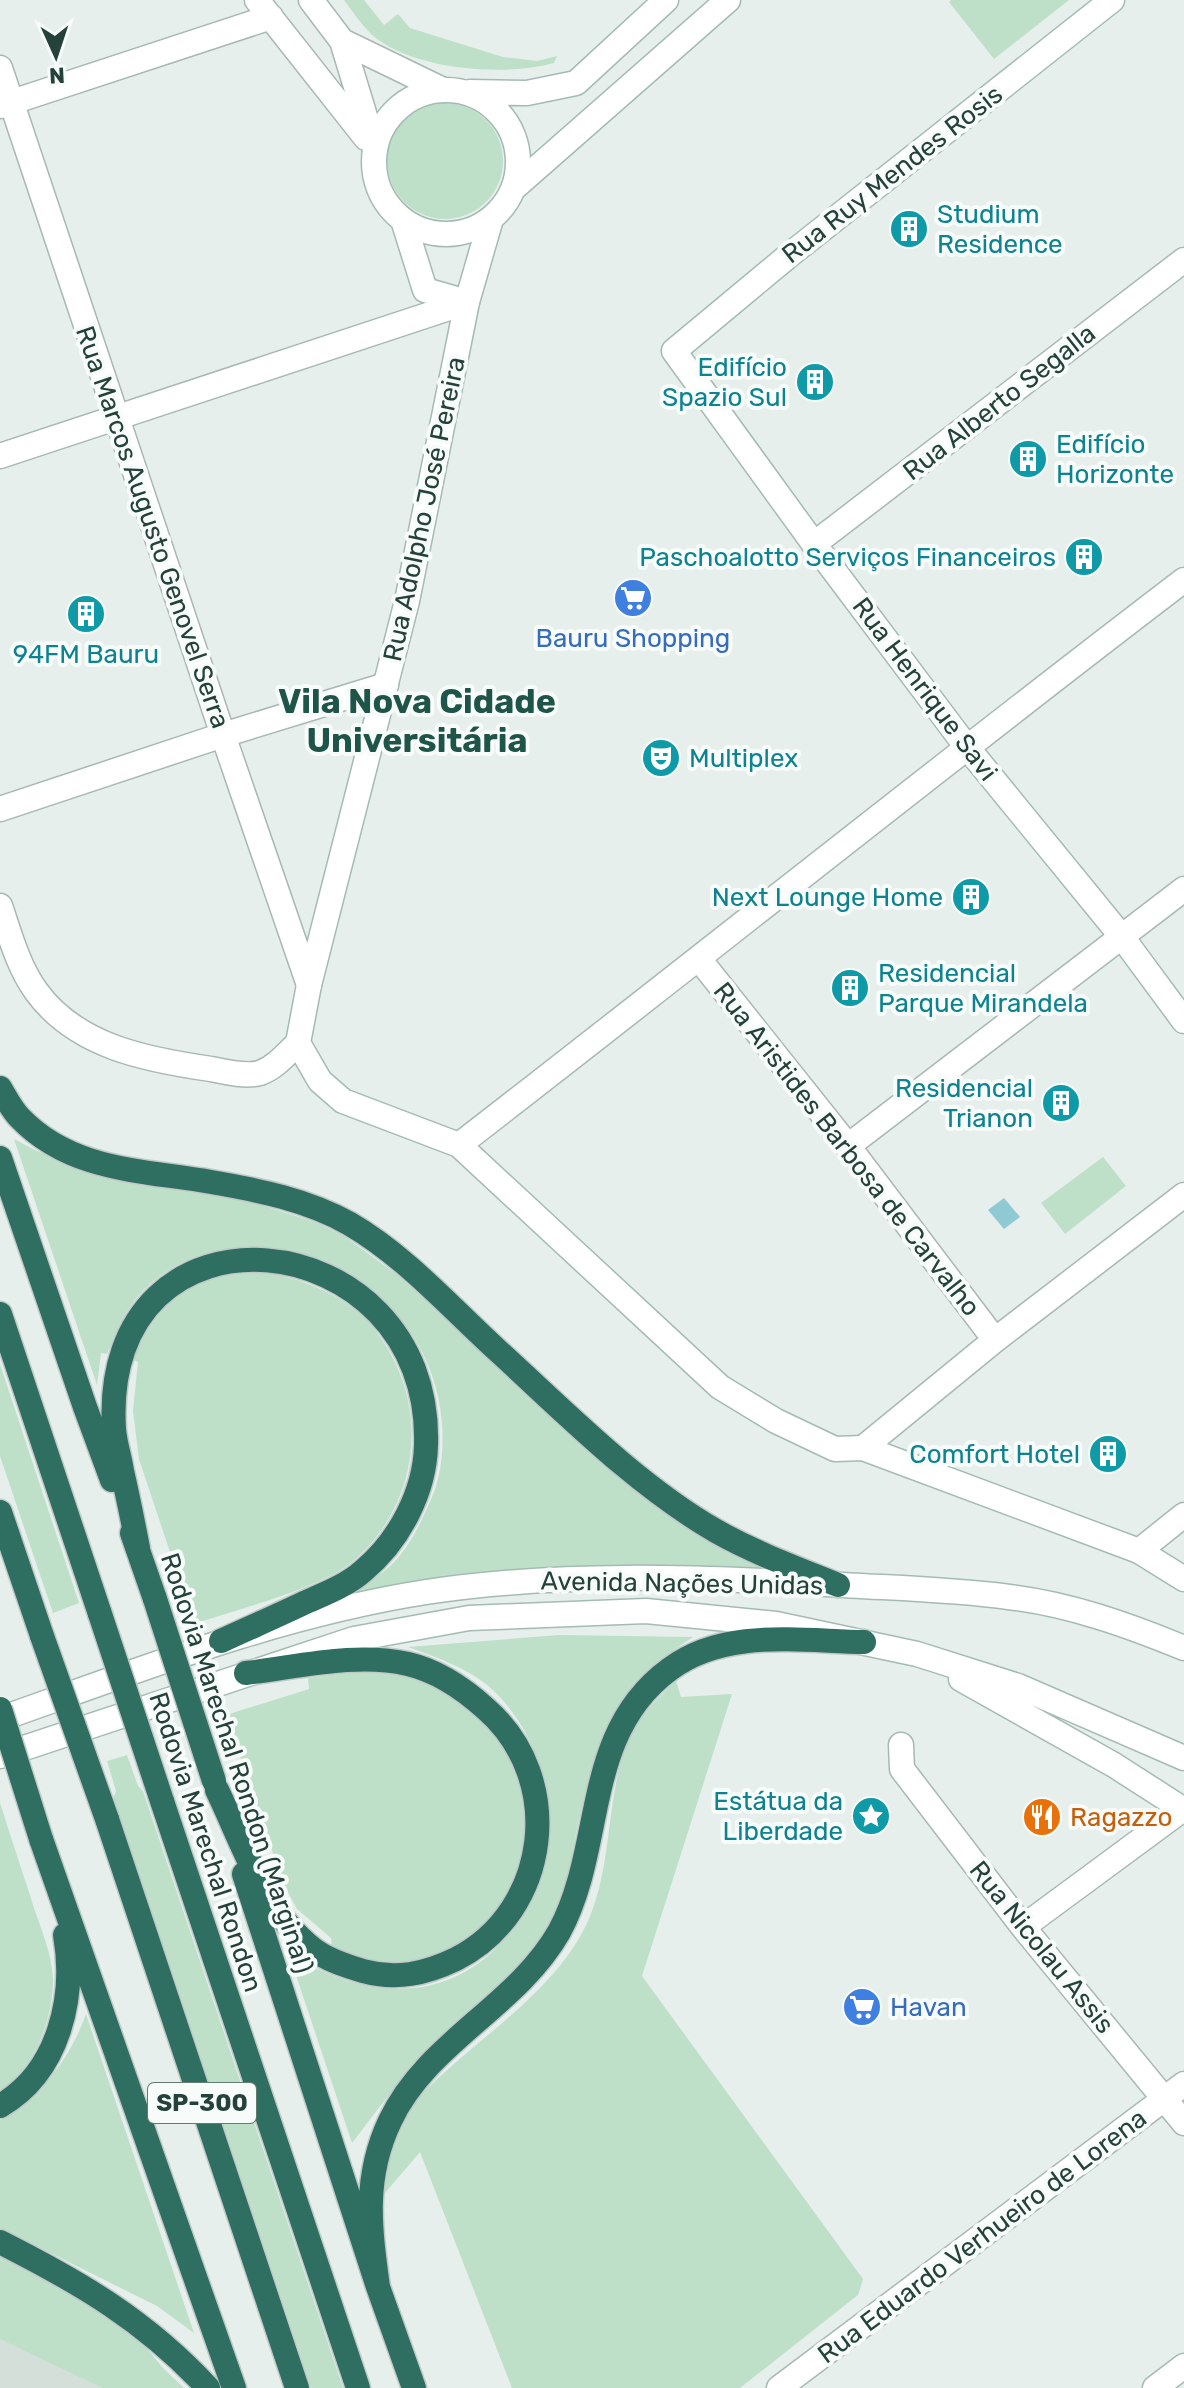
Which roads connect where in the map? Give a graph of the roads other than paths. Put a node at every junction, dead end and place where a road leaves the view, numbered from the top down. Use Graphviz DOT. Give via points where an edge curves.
graph roads {
  1 [pos="311,0"];
  2 [pos="666,0"];
  3 [pos="728,0"];
  4 [pos="1112,0"];
  5 [pos="264,8"];
  6 [pos="342,41"];
  7 [pos="0,68"];
  8 [pos="454,91"];
  9 [pos="5,104"];
  10 [pos="375,149"];
  11 [pos="515,187"];
  12 [pos="491,219"];
  13 [pos="403,220"];
  14 [pos="1184,260"];
  15 [pos="467,302"];
  16 [pos="674,351"];
  17 [pos="116,418"];
  18 [pos="0,456"];
  19 [pos="814,544"];
  20 [pos="1184,580"];
  21 [pos="386,685"];
  22 [pos="223,735"];
  23 [pos="966,746"];
  24 [pos="0,809"];
  25 [pos="1184,889"];
  26 [pos="0,906"];
  27 [pos="1122,937"];
  28 [pos="699,959"];
  29 [pos="309,985"];
  30 [pos="1184,1021"];
  31 [pos="298,1043"];
  32 [pos="0,1088"];
  33 [pos="459,1145"];
  34 [pos="848,1146"];
  35 [pos="0,1158"];
  36 [pos="1184,1195"];
  37 [pos="0,1314"];
  38 [pos="995,1340"];
  39 [pos="863,1448"];
  40 [pos="0,1512"];
  41 [pos="1184,1515"];
  42 [pos="138,1548"];
  43 [pos="1139,1551"];
  44 [pos="1184,1579"];
  45 [pos="838,1585"];
  46 [pos="221,1641"];
  47 [pos="864,1642"];
  48 [pos="1184,1648"];
  49 [pos="917,1654"];
  50 [pos="246,1673"];
  51 [pos="0,1709"];
  52 [pos="0,1719"];
  53 [pos="0,1756"];
  54 [pos="901,1757"];
  55 [pos="1184,1758"];
  56 [pos="215,1785"];
  57 [pos="1183,1810"];
  58 [pos="52,1866"];
  59 [pos="1023,1927"];
  60 [pos="1175,2091"];
  61 [pos="0,2106"];
  62 [pos="1184,2123"];
  63 [pos="0,2242"];
  64 [pos="378,2287"];
  65 [pos="1184,2366"];
  66 [pos="782,2387"];
  67 [pos="208,2388"];
  68 [pos="234,2388"];
  69 [pos="297,2388"];
  70 [pos="358,2388"];
  71 [pos="414,2388"];
  72 [pos="1155,2388"];
  1 -- 6 [label="street"];
  2 -- 8 [label="street" via="576,83 527,93"];
  3 -- 11 [label="street"];
  4 -- 16 [label="street, Rua Ruy Mendes Rosis"];
  5 -- 9 [label="street"];
  5 -- 10 [label="street"];
  6 -- 8 [label="street"];
  6 -- 10 [label="street"];
  7 -- 9 [label="street, Rua Marcos Augusto Genovel Serra"];
  8 -- 10 [label="street" via="418,95 397,109"];
  8 -- 11 [label="street" via="488,102 505,119 516,140"];
  9 -- 17 [label="street, Rua Marcos Augusto Genovel Serra"];
  10 -- 13 [label="street" via="379,190"];
  11 -- 12 [label="street"];
  12 -- 13 [label="street" via="447,234 424,231"];
  12 -- 15 [label="street, Rua Adolpho José Pereira"];
  13 -- 15 [label="street" via="425,290"];
  14 -- 19 [label="street, Rua Alberto Segalla"];
  15 -- 17 [label="street"];
  15 -- 21 [label="street, Rua Adolpho José Pereira"];
  16 -- 19 [label="street, Rua Henrique Savi"];
  17 -- 18 [label="street"];
  17 -- 22 [label="street, Rua Marcos Augusto Genovel Serra"];
  19 -- 23 [label="street, Rua Henrique Savi"];
  20 -- 23 [label="street"];
  21 -- 22 [label="street"];
  21 -- 29 [label="street, Rua Adolpho José Pereira"];
  22 -- 24 [label="street"];
  22 -- 29 [label="street, Rua Marcos Augusto Genovel Serra"];
  23 -- 27 [label="street, Rua Henrique Savi"];
  23 -- 28 [label="street"];
  25 -- 27 [label="street"];
  26 -- 31 [label="street" via="17,956 37,992 68,1022 104,1045 146,1058 256,1074 275,1066"];
  27 -- 30 [label="street, Rua Henrique Savi"];
  27 -- 34 [label="street"];
  28 -- 33 [label="street"];
  28 -- 34 [label="street, Rua Aristides Barbosa de Carvalho"];
  29 -- 31 [label="street, Rua Adolpho José Pereira"];
  31 -- 33 [label="street" via="320,1081 343,1101"];
  32 -- 45 [label="highway" via="18,1117 68,1152 138,1173 209,1181 289,1199 350,1224 410,1270 663,1494 752,1551"];
  33 -- 39 [label="street" via="720,1387 835,1449"];
  34 -- 38 [label="street, Rua Aristides Barbosa de Carvalho"];
  35 -- 42 [label="highway, Rodovia Marechal Rondon (Marginal)"];
  36 -- 38 [label="street"];
  37 -- 70 [label="highway, Rodovia Marechal Rondon / SP-300, bridge"];
  38 -- 39 [label="street"];
  39 -- 43 [label="street"];
  40 -- 69 [label="highway, SP-300, bridge"];
  41 -- 43 [label="street"];
  42 -- 46 [label="highway" via="114,1430 115,1399 131,1333 162,1292 206,1268 266,1258 323,1275 378,1313 412,1361 425,1407 426,1463 410,1509 362,1572"];
  42 -- 56 [label="highway, Rodovia Marechal Rondon (Marginal), bridge"];
  43 -- 44 [label="street"];
  45 -- 46 [label="street, Avenida Nações Unidas" via="565,1578 401,1597"];
  45 -- 48 [label="street, Avenida Nações Unidas" via="1010,1597 1080,1612"];
  46 -- 52 [label="street, Avenida Nações Unidas"];
  47 -- 49 [label="street, Avenida Nações Unidas"];
  47 -- 50 [label="street, Avenida Nações Unidas" via="776,1624 588,1611 469,1618 368,1636"];
  47 -- 64 [label="highway" via="752,1640 721,1645 670,1669 629,1712 603,1772 572,1900 559,1931 522,1980 425,2069 390,2121 370,2198"];
  49 -- 55 [label="street, Avenida Nações Unidas" via="1018,1686"];
  49 -- 57 [label="street, Avenida Nações Unidas"];
  50 -- 53 [label="street, Avenida Nações Unidas"];
  50 -- 56 [label="highway" via="383,1661 419,1668 466,1691 505,1729 527,1769 537,1816 533,1866 515,1907 482,1943 417,1974 373,1974 332,1960 299,1937 272,1903"];
  51 -- 58 [label="highway, bridge"];
  54 -- 59 [label="street, Rua Nicolau Assis"];
  56 -- 64 [label="highway, Rodovia Marechal Rondon (Marginal)"];
  57 -- 59 [label="street"];
  58 -- 61 [label="highway" via="69,1959 65,2007 46,2059"];
  58 -- 68 [label="highway"];
  59 -- 60 [label="street, Rua Nicolau Assis"];
  60 -- 62 [label="street, Rua Nicolau Assis"];
  60 -- 66 [label="street, Rua Eduardo Verhueiro de Lorena"];
  63 -- 67 [label="highway" via="86,2287 126,2315 159,2339"];
  64 -- 71 [label="highway, Rodovia Marechal Rondon (Marginal)"];
  65 -- 72 [label="street"];
}
